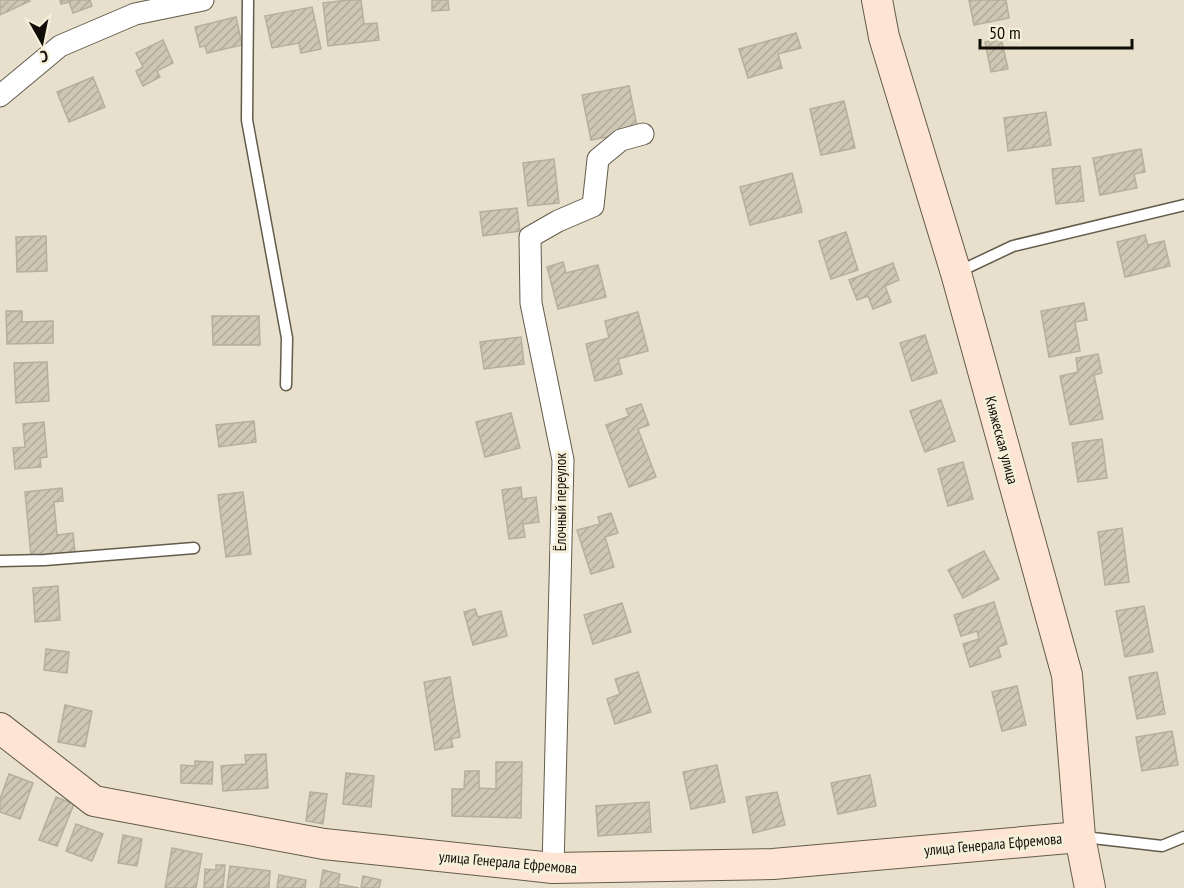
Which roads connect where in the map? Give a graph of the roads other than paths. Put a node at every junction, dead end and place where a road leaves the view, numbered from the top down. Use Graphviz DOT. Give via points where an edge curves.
graph roads {
  1 [pos="203,0"];
  2 [pos="248,0"];
  3 [pos="876,0"];
  4 [pos="0,96"];
  5 [pos="643,134"];
  6 [pos="1184,205"];
  7 [pos="956,273"];
  8 [pos="286,385"];
  9 [pos="194,548"];
  10 [pos="0,561"];
  11 [pos="0,728"];
  12 [pos="1080,837"];
  13 [pos="1184,837"];
  14 [pos="553,868"];
  15 [pos="1090,888"];
  1 -- 4 [label="street" via="135,14 60,46"];
  2 -- 8 [label="lane" via="247,120 287,338"];
  3 -- 7 [label="street, Княжеская улица"];
  5 -- 14 [label="street, Ёлочный переулок" via="621,140 598,159 593,206 530,237 531,303 563,460"];
  6 -- 7 [label="lane" via="1013,246"];
  7 -- 12 [label="street, Княжеская улица" via="1067,675"];
  9 -- 10 [label="lane"];
  11 -- 14 [label="street, улица Генерала Ефремова" via="94,801 324,844"];
  12 -- 13 [label="lane" via="1162,846"];
  12 -- 14 [label="street, улица Генерала Ефремова" via="773,864"];
  12 -- 15 [label="street, Княжеская улица"];
}
